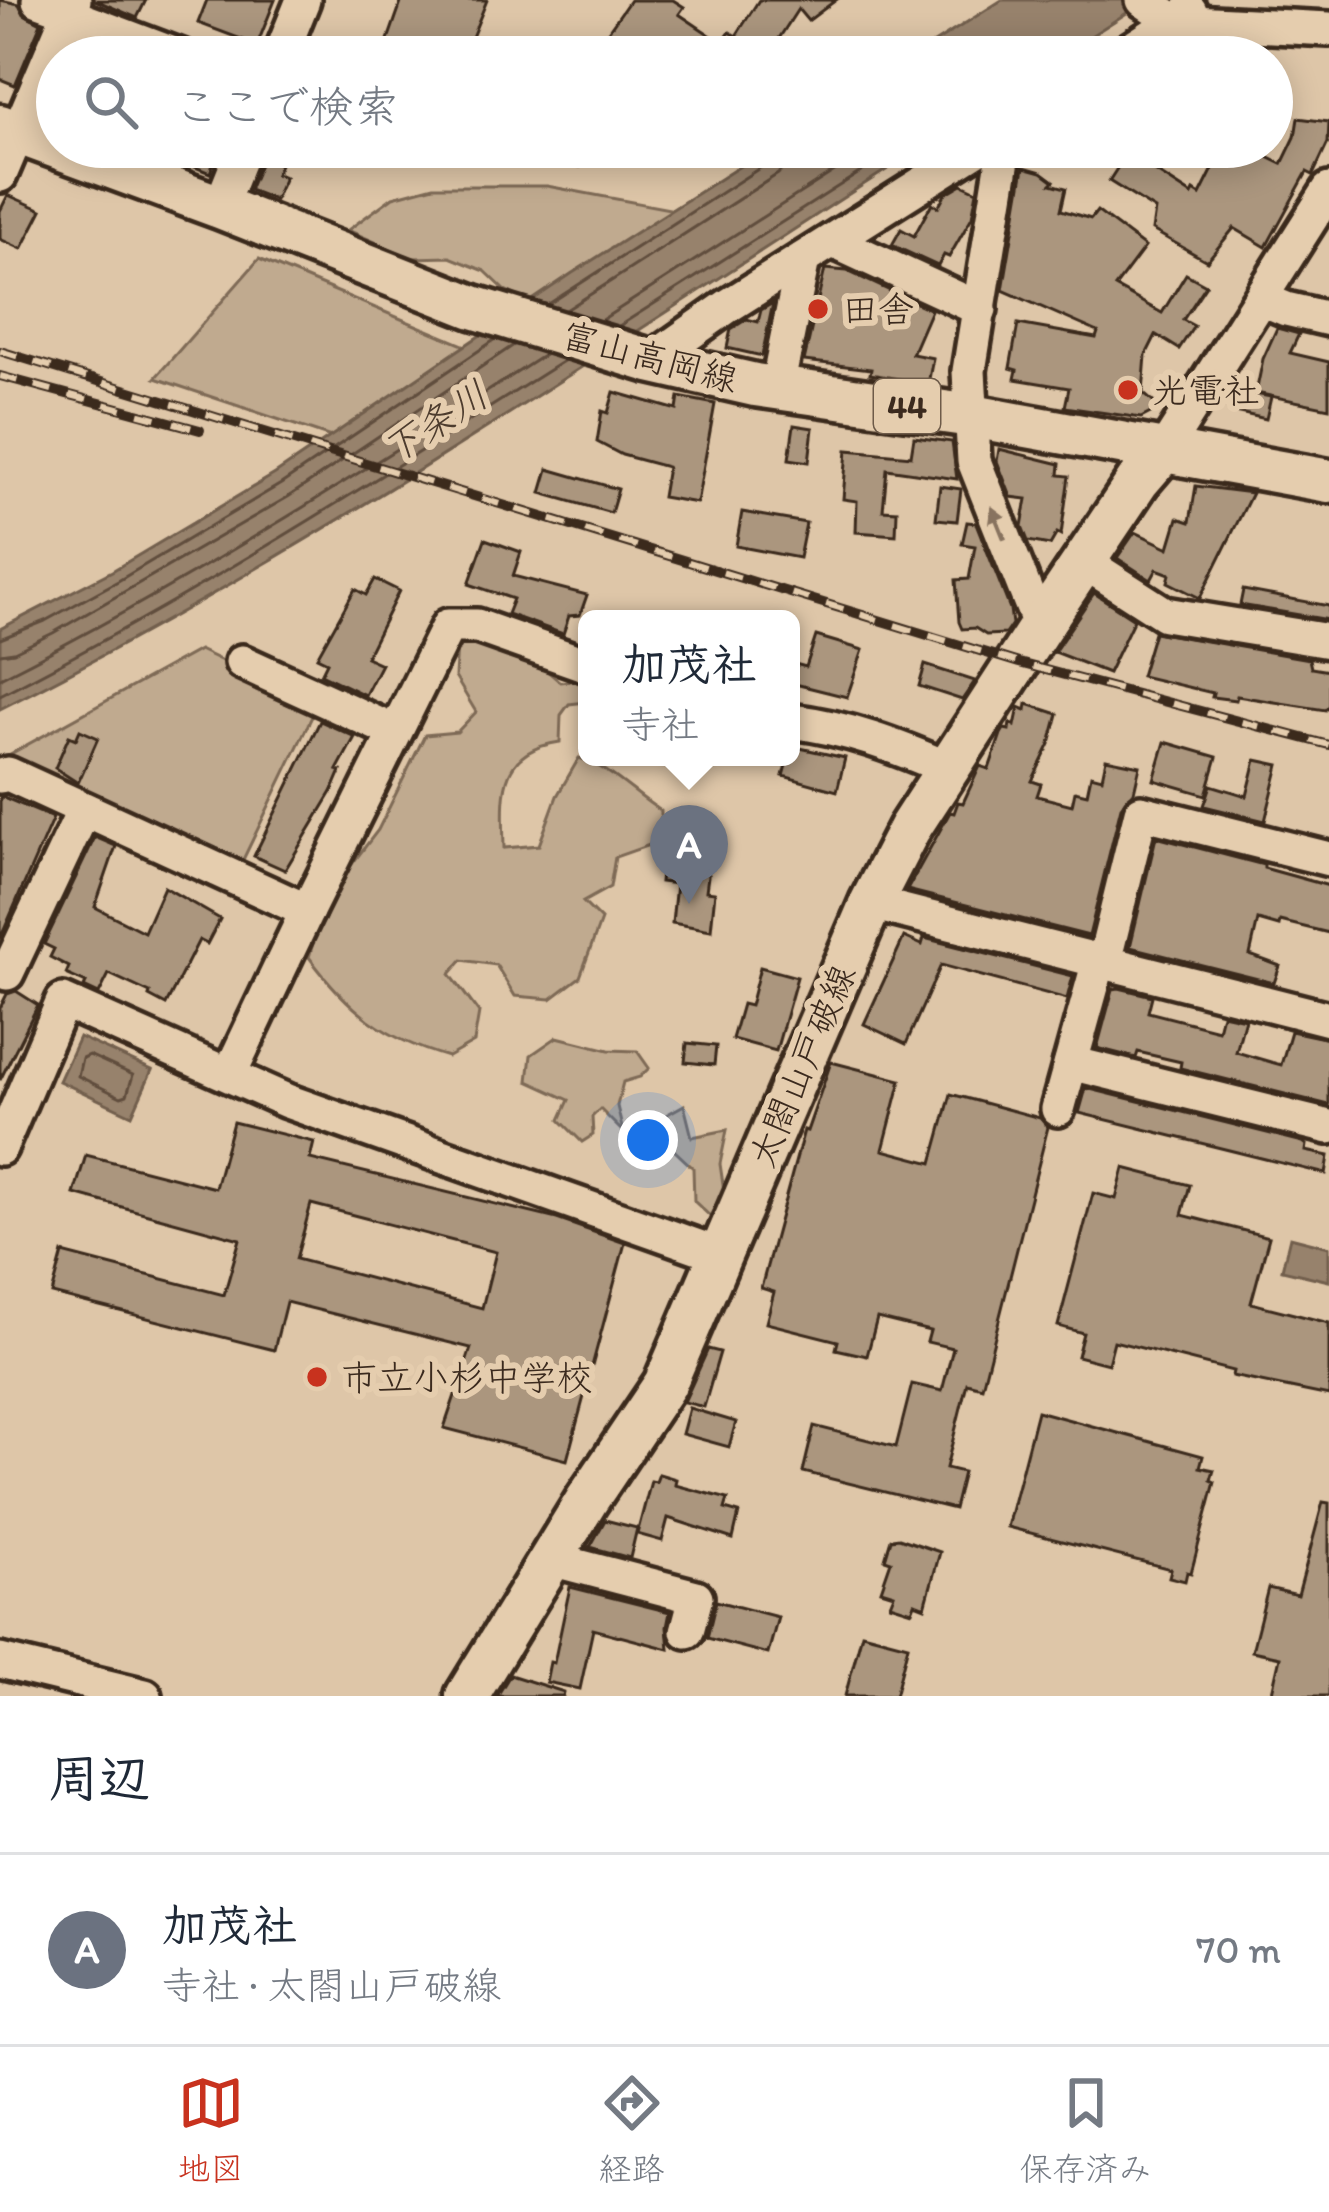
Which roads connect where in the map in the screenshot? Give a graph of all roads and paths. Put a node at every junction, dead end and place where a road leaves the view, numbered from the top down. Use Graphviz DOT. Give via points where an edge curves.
graph roads {
  1 [pos="303,0"];
  2 [pos="1143,0"];
  3 [pos="1206,0"];
  4 [pos="62,6"];
  5 [pos="1174,22"];
  6 [pos="1329,29"];
  7 [pos="49,36"];
  8 [pos="132,36"];
  9 [pos="288,36"];
  10 [pos="1152,36"];
  11 [pos="36,68"];
  12 [pos="10,130"];
  13 [pos="114,168"];
  14 [pos="236,168"];
  15 [pos="947,168"];
  16 [pos="1002,168"];
  17 [pos="0,175"];
  18 [pos="1329,190"];
  19 [pos="220,207"];
  20 [pos="833,241"];
  21 [pos="803,260"];
  22 [pos="1262,299"];
  23 [pos="980,309"];
  24 [pos="1329,319"];
  25 [pos="650,362"];
  26 [pos="777,388"];
  27 [pos="972,416"];
  28 [pos="1163,452"];
  29 [pos="1329,481"];
  30 [pos="1084,562"];
  31 [pos="1040,627"];
  32 [pos="1329,641"];
  33 [pos="242,662"];
  34 [pos="578,662"];
  35 [pos="800,722"];
  36 [pos="395,732"];
  37 [pos="949,769"];
  38 [pos="0,776"];
  39 [pos="84,810"];
  40 [pos="1329,859"];
  41 [pos="871,903"];
  42 [pos="307,911"];
  43 [pos="1101,962"];
  44 [pos="3,971"];
  45 [pos="63,1001"];
  46 [pos="1329,1019"];
  47 [pos="1071,1063"];
  48 [pos="230,1073"];
  49 [pos="12,1084"];
  50 [pos="1058,1109"];
  51 [pos="1329,1127"];
  52 [pos="0,1148"];
  53 [pos="721,1255"];
  54 [pos="551,1558"];
  55 [pos="687,1631"];
  56 [pos="0,1661"];
  57 [pos="145,1696"];
  58 [pos="466,1696"];
  1 -- 9 [label="street"];
  2 -- 5 [label="street"];
  3 -- 5 [label="street"];
  4 -- 7 [label="street"];
  4 -- 8 [label="street"];
  5 -- 6 [label="street"];
  5 -- 10 [label="street"];
  11 -- 12 [label="street"];
  12 -- 17 [label="street"];
  13 -- 19 [label="main road, 富山高岡線 / 44"];
  14 -- 19 [label="street"];
  15 -- 20 [label="street"];
  16 -- 23 [label="street"];
  18 -- 22 [label="street"];
  19 -- 25 [label="main road, 富山高岡線 / 44" via="495,314"];
  20 -- 21 [label="street"];
  20 -- 23 [label="street"];
  21 -- 25 [label="street"];
  21 -- 26 [label="street"];
  22 -- 24 [label="street"];
  22 -- 28 [label="street"];
  23 -- 27 [label="street" via="969,371"];
  25 -- 26 [label="main road, 富山高岡線 / 44"];
  26 -- 27 [label="main road, 富山高岡線 / 44"];
  27 -- 28 [label="main road, 富山高岡線 / 44"];
  31 -- 27 [label="street, one-way" via="974,461"];
  28 -- 29 [label="main road, 富山高岡線 / 44"];
  28 -- 30 [label="main road, 太閤山戸破線"];
  30 -- 31 [label="main road, 太閤山戸破線"];
  30 -- 32 [label="street" via="1166,614"];
  31 -- 37 [label="main road, 太閤山戸破線"];
  33 -- 36 [label="street"];
  34 -- 36 [label="street" via="477,626 448,626"];
  35 -- 37 [label="street" via="839,727"];
  36 -- 42 [label="street"];
  37 -- 41 [label="main road, 太閤山戸破線"];
  38 -- 39 [label="street"];
  39 -- 42 [label="street"];
  39 -- 44 [label="street"];
  40 -- 43 [label="street" via="1141,812"];
  41 -- 43 [label="street"];
  41 -- 53 [label="main road, 太閤山戸破線"];
  42 -- 48 [label="street"];
  43 -- 46 [label="street"];
  43 -- 47 [label="street"];
  44 -- 45 [label="street"];
  45 -- 48 [label="street"];
  45 -- 49 [label="street"];
  47 -- 50 [label="street"];
  47 -- 51 [label="street"];
  48 -- 53 [label="street" via="287,1101"];
  49 -- 52 [label="street"];
  53 -- 54 [label="main road, 太閤山戸破線" via="665,1384"];
  54 -- 55 [label="street" via="696,1597"];
  54 -- 58 [label="main road, 太閤山戸破線"];
  56 -- 57 [label="street"];
}
